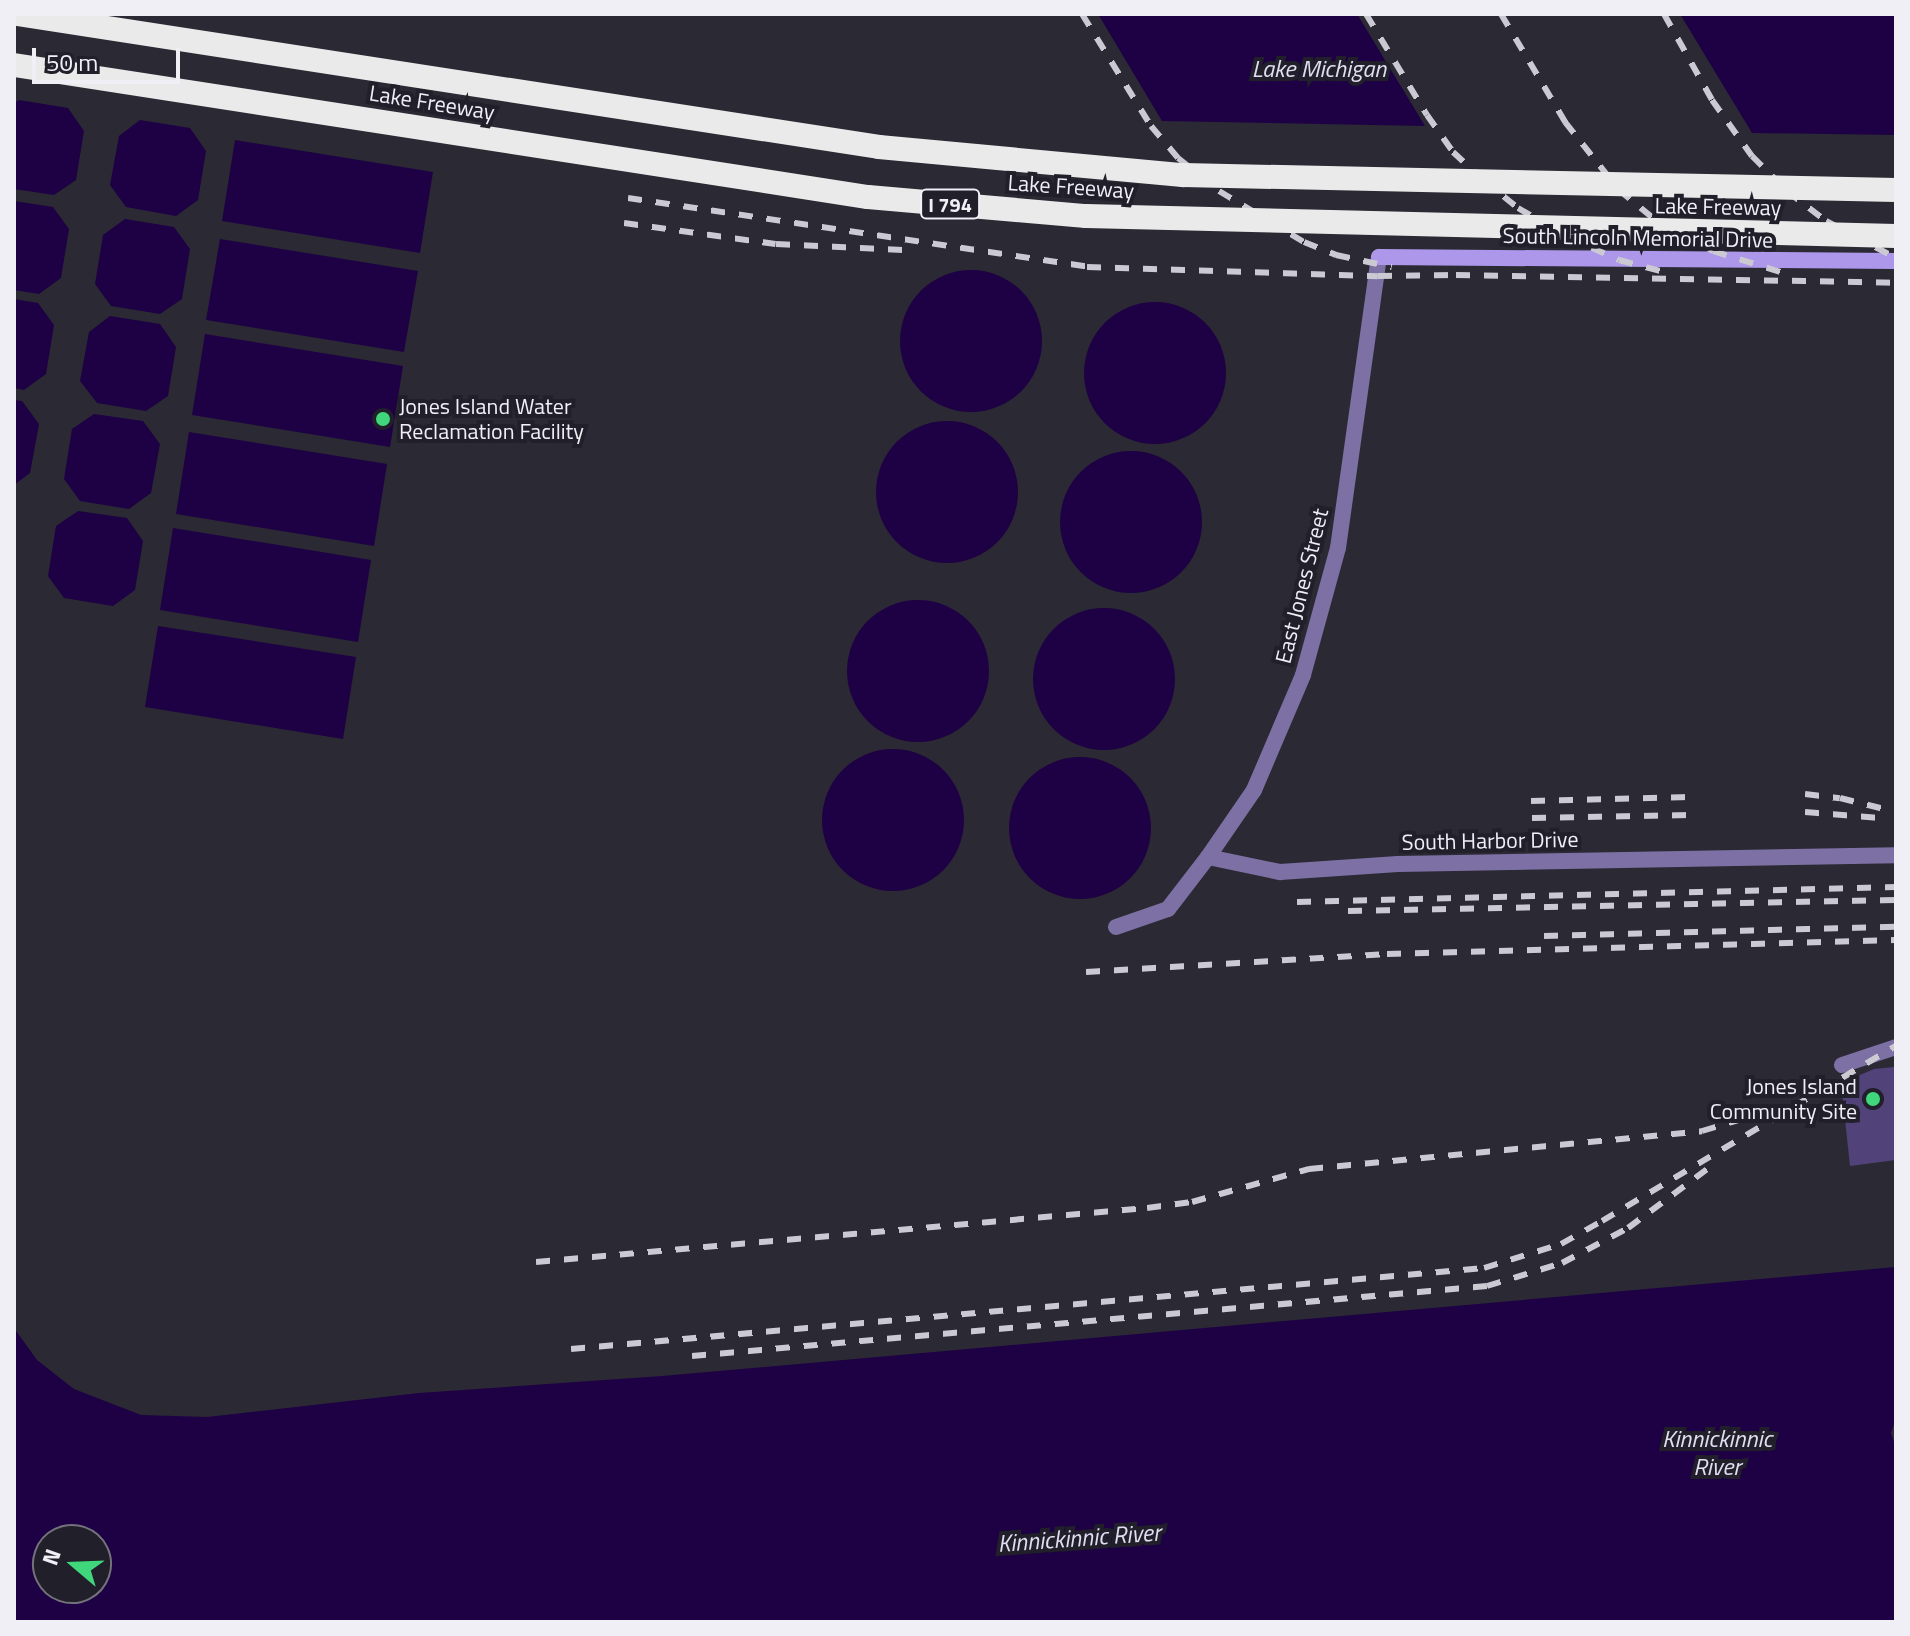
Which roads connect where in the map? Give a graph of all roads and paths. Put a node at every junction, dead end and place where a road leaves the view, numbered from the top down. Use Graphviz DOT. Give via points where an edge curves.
graph roads {
  1 [pos="17,14"];
  2 [pos="14,65"];
  3 [pos="1896,190"];
  4 [pos="1896,236"];
  5 [pos="1379,257"];
  6 [pos="1896,261"];
  7 [pos="1896,855"];
  8 [pos="1208,857"];
  9 [pos="1116,927"];
  10 [pos="1896,1047"];
  11 [pos="1842,1065"];
  1 -- 3 [label="highway, Lake Freeway / I 794, bridge" via="879,147 1183,175"];
  2 -- 4 [label="highway, Lake Freeway / I 794, bridge" via="868,197 1086,216"];
  5 -- 6 [label="street, South Lincoln Memorial Drive"];
  5 -- 8 [label="street, East Jones Street" via="1338,548 1303,675 1254,790"];
  7 -- 8 [label="street, South Harbor Drive" via="1398,864 1280,872"];
  8 -- 9 [label="street" via="1168,909"];
  10 -- 11 [label="street"];
}
